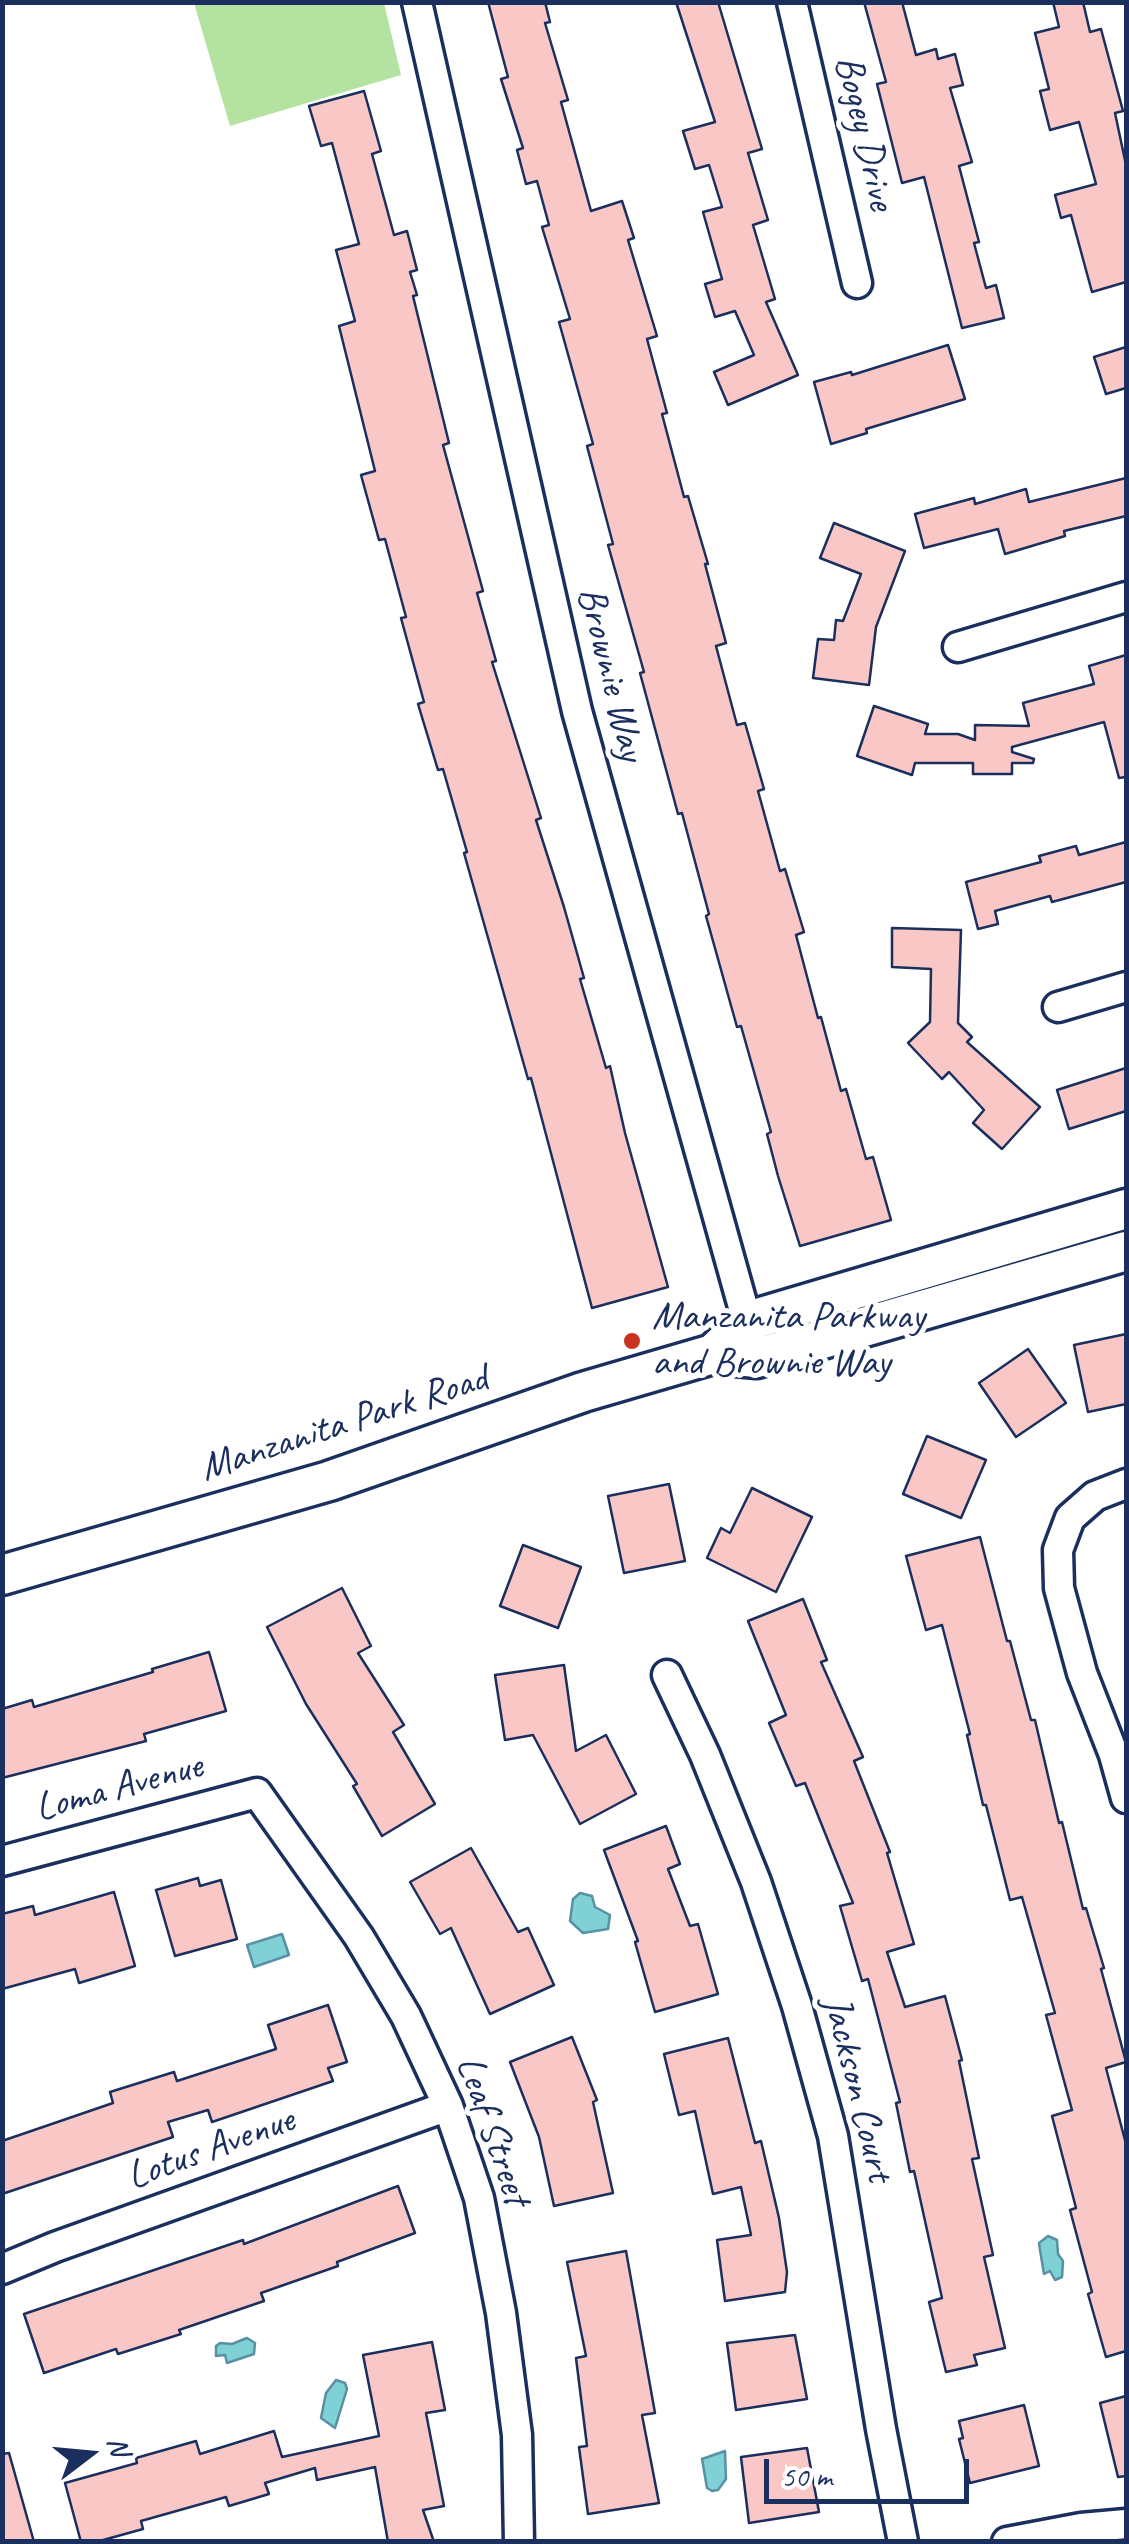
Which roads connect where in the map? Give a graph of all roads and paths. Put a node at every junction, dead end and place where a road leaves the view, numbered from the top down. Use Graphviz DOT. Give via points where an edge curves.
graph roads {
  1 [pos="417,2"];
  2 [pos="792,2"];
  3 [pos="856,282"];
  4 [pos="1126,597"];
  5 [pos="958,647"];
  6 [pos="1126,987"];
  7 [pos="1058,1007"];
  8 [pos="1126,1209"];
  9 [pos="1126,1251"];
  10 [pos="752,1340"];
  11 [pos="1126,1484"];
  12 [pos="2,1575"];
  13 [pos="666,1675"];
  14 [pos="1120,1753"];
  15 [pos="257,1793"];
  16 [pos="1126,1798"];
  17 [pos="2,1861"];
  18 [pos="448,2106"];
  19 [pos="2,2268"];
  20 [pos="1126,2524"];
  21 [pos="519,2542"];
  22 [pos="903,2542"];
  23 [pos="1007,2542"];
  1 -- 10 [label="street, Brownie Way" via="565,664"];
  2 -- 3 [label="street, Bogey Drive"];
  4 -- 5 [label="street"];
  6 -- 7 [label="street"];
  8 -- 10 [label="street, Manzanita Park Road"];
  9 -- 10 [label="street, Manzanita Park Road"];
  10 -- 12 [label="street, Manzanita Park Road" via="329,1481"];
  11 -- 14 [label="street" via="1095,1496 1070,1518 1058,1550 1059,1588 1082,1673"];
  13 -- 22 [label="street, Jackson Court" via="756,1882 808,2043 832,2136"];
  14 -- 16 [label="street"];
  15 -- 17 [label="street, Loma Avenue"];
  15 -- 18 [label="street, Leaf Street" via="360,1937"];
  18 -- 19 [label="street, Lotus Avenue"];
  18 -- 21 [label="street, Leaf Street" via="479,2198 501,2313 516,2435"];
  20 -- 23 [label="street"];
}
